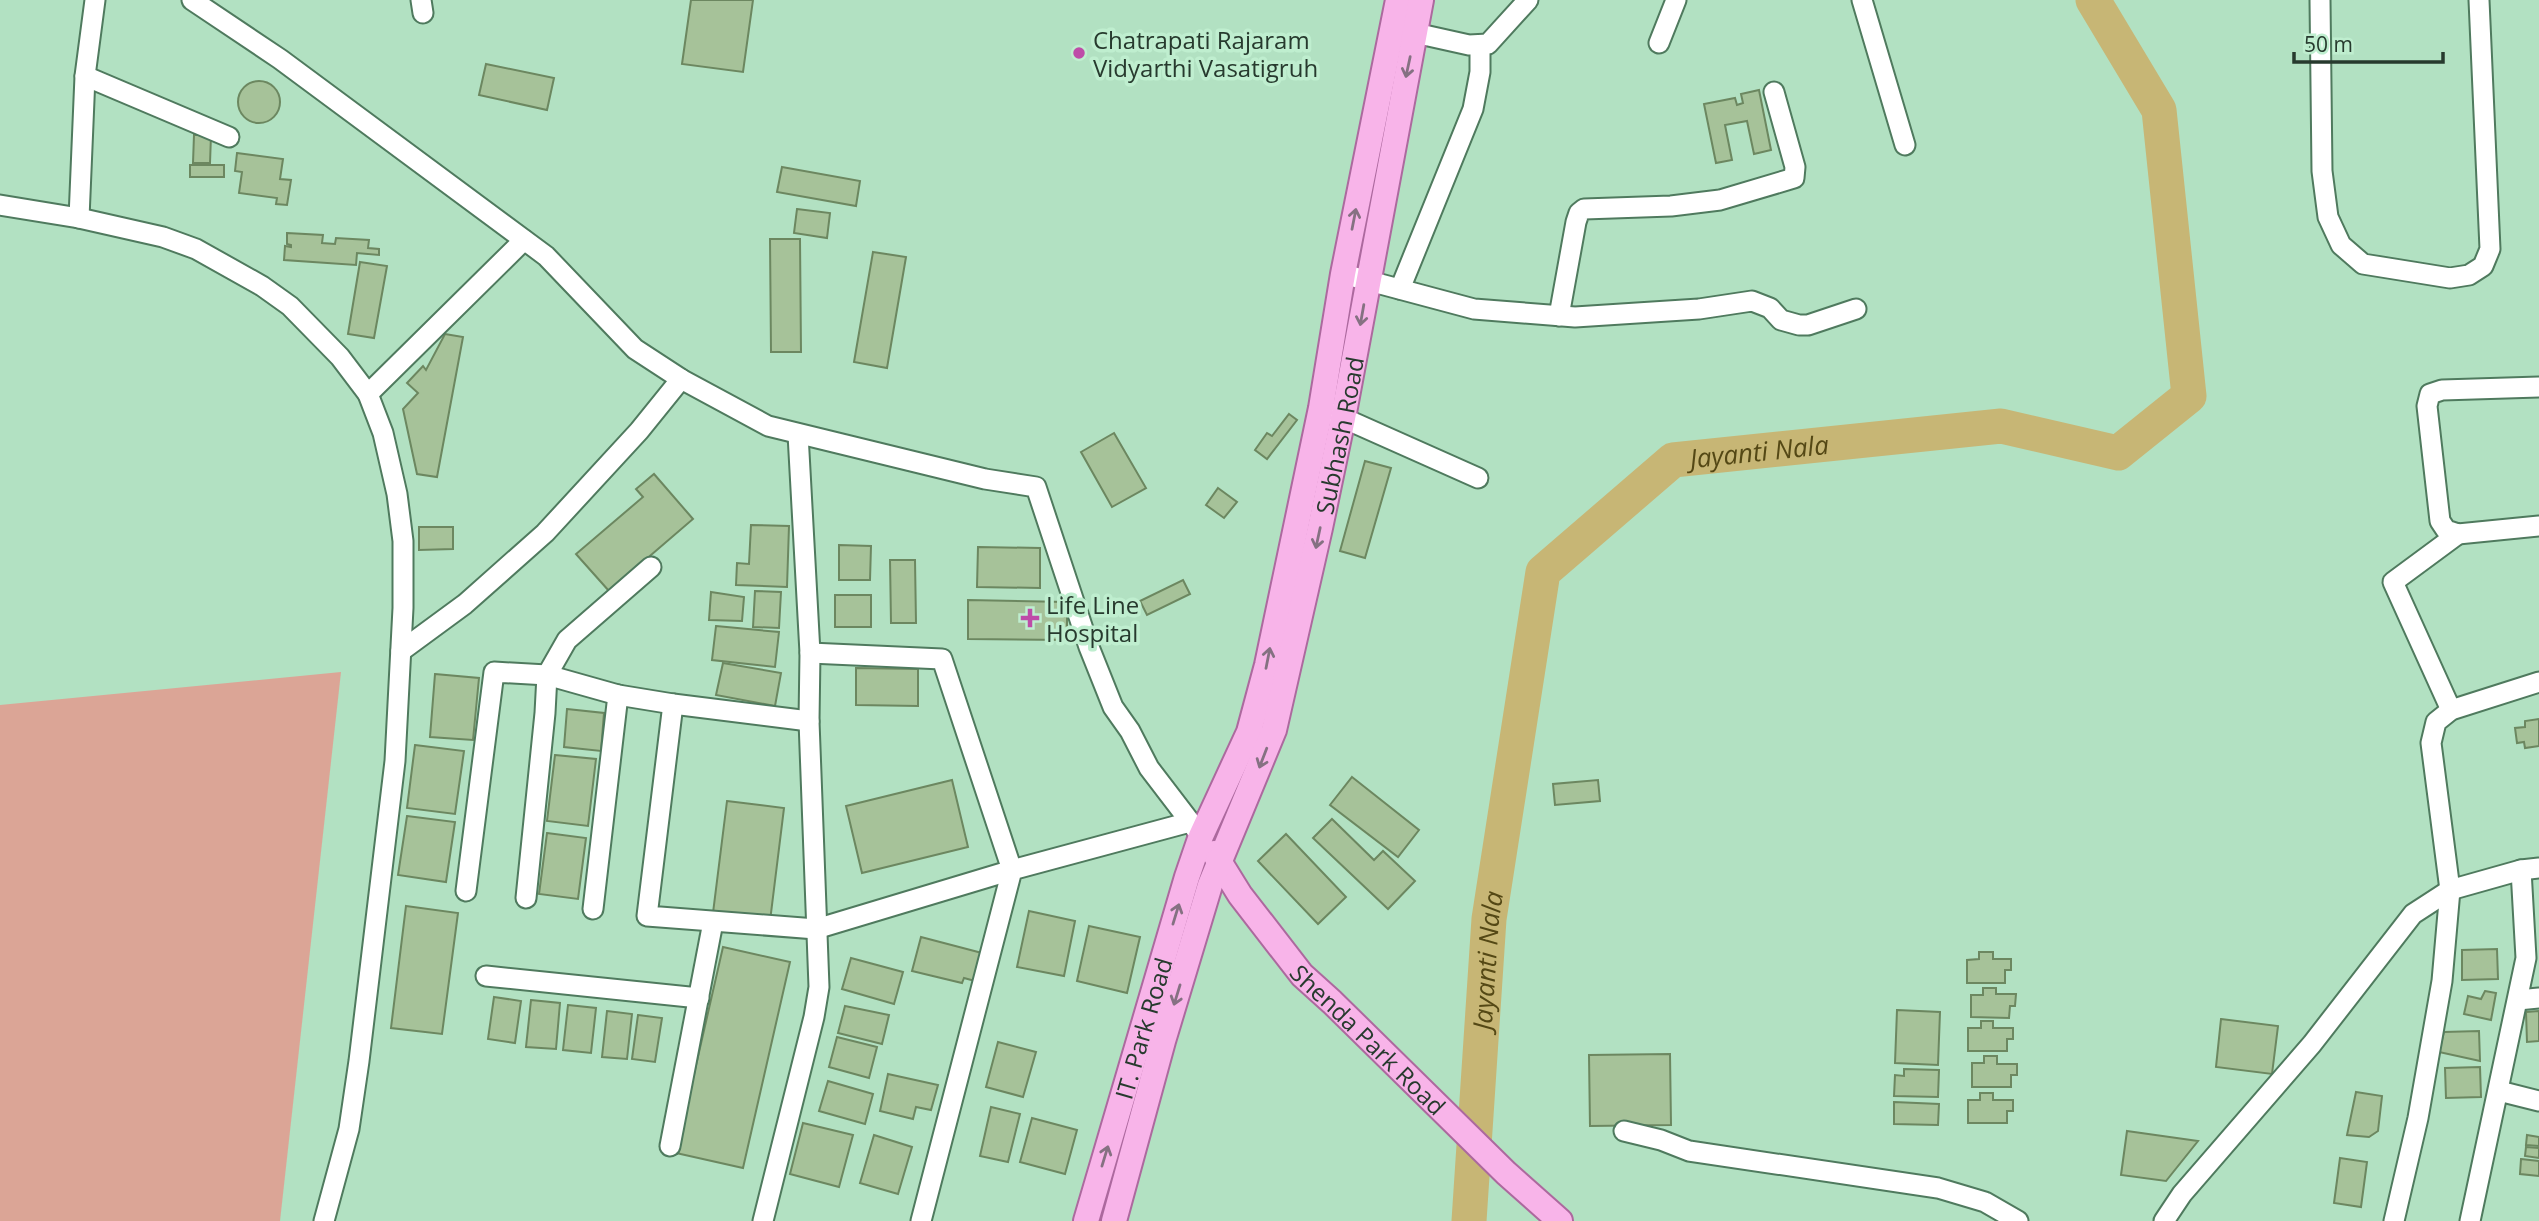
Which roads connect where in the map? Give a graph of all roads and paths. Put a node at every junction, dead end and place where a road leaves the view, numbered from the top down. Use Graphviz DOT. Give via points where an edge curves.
graph roads {
  1 [pos="95,0"];
  2 [pos="192,0"];
  3 [pos="1528,0"];
  4 [pos="1676,0"];
  5 [pos="1861,0"];
  6 [pos="2320,0"];
  7 [pos="2479,0"];
  8 [pos="1410,10"];
  9 [pos="1659,43"];
  10 [pos="1480,46"];
  11 [pos="85,76"];
  12 [pos="1774,92"];
  13 [pos="229,137"];
  14 [pos="1905,145"];
  15 [pos="0,205"];
  16 [pos="79,218"];
  17 [pos="524,240"];
  18 [pos="1343,274"];
  19 [pos="1368,280"];
  20 [pos="1400,289"];
  21 [pos="1856,309"];
  22 [pos="1559,316"];
  23 [pos="681,379"];
  24 [pos="2539,387"];
  25 [pos="368,394"];
  26 [pos="1332,413"];
  27 [pos="798,433"];
  28 [pos="1478,478"];
  29 [pos="2539,526"];
  30 [pos="2458,534"];
  31 [pos="650,567"];
  32 [pos="401,651"];
  33 [pos="810,653"];
  34 [pos="547,675"];
  35 [pos="2539,682"];
  36 [pos="618,695"];
  37 [pos="673,705"];
  38 [pos="2451,710"];
  39 [pos="809,721"];
  40 [pos="1196,829"];
  41 [pos="1221,861"];
  42 [pos="2530,869"];
  43 [pos="1012,870"];
  44 [pos="2450,890"];
  45 [pos="466,891"];
  46 [pos="526,898"];
  47 [pos="593,909"];
  48 [pos="713,922"];
  49 [pos="816,929"];
  50 [pos="486,976"];
  51 [pos="699,998"];
  52 [pos="2539,998"];
  53 [pos="2518,1000"];
  54 [pos="2499,1091"];
  55 [pos="2539,1101"];
  56 [pos="1624,1131"];
  57 [pos="670,1146"];
  58 [pos="324,1221"];
  59 [pos="763,1221"];
  60 [pos="921,1221"];
  61 [pos="1086,1221"];
  62 [pos="1114,1221"];
  63 [pos="1560,1221"];
  64 [pos="2018,1221"];
  65 [pos="2164,1221"];
  66 [pos="2394,1221"];
  67 [pos="2470,1221"];
  1 -- 11 [label="street"];
  2 -- 17 [label="street"];
  3 -- 10 [label="street" via="1488,44"];
  4 -- 9 [label="street"];
  5 -- 14 [label="street"];
  6 -- 7 [label="street" via="2322,172 2328,217 2342,245 2363,264 2450,278 2469,275 2483,266 2490,249"];
  8 -- 10 [label="street"];
  18 -- 8 [label="main road, Subhash Road, one-way"];
  8 -- 19 [label="main road, Subhash Road, one-way"];
  10 -- 20 [label="street" via="1473,109"];
  11 -- 13 [label="street"];
  11 -- 16 [label="street"];
  12 -- 22 [label="street" via="1794,178 1720,200 1584,209 1576,222"];
  15 -- 16 [label="street"];
  16 -- 25 [label="street" via="196,249 262,286 314,329"];
  17 -- 23 [label="street" via="546,256 635,349"];
  17 -- 25 [label="street"];
  18 -- 19 [label="street"];
  18 -- 26 [label="main road, Subhash Road"];
  19 -- 20 [label="street"];
  19 -- 26 [label="main road, Subhash Road, one-way"];
  20 -- 22 [label="street" via="1474,309"];
  21 -- 22 [label="street" via="1799,326 1752,301 1640,314"];
  23 -- 27 [label="street" via="768,426"];
  23 -- 32 [label="street" via="545,533 473,597"];
  24 -- 30 [label="street" via="2430,394 2427,406 2440,522"];
  25 -- 32 [label="street" via="392,466 401,519"];
  26 -- 28 [label="street"];
  40 -- 26 [label="main road, Subhash Road, one-way" via="1244,745"];
  26 -- 41 [label="main road, Subhash Road, one-way" via="1318,541 1274,730"];
  27 -- 33 [label="street"];
  27 -- 40 [label="street" via="1036,487 1113,707 1149,768"];
  29 -- 30 [label="street"];
  30 -- 38 [label="street" via="2393,582"];
  31 -- 34 [label="street" via="567,640"];
  32 -- 58 [label="street" via="395,761 359,1061 349,1129"];
  33 -- 39 [label="street"];
  33 -- 43 [label="street" via="942,659"];
  34 -- 36 [label="street"];
  34 -- 45 [label="street" via="494,672"];
  34 -- 46 [label="street"];
  35 -- 38 [label="street"];
  36 -- 37 [label="street"];
  36 -- 47 [label="street"];
  37 -- 39 [label="street"];
  37 -- 48 [label="street" via="647,916"];
  38 -- 44 [label="street" via="2436,722 2431,743"];
  39 -- 49 [label="street"];
  40 -- 41 [label="main road, Shenda Park Road"];
  40 -- 43 [label="street"];
  61 -- 40 [label="main road, IT. Park Road, one-way"];
  41 -- 62 [label="main road, IT. Park Road, one-way" via="1163,1041"];
  41 -- 63 [label="main road, Shenda Park Road" via="1240,895 1302,975"];
  42 -- 44 [label="street"];
  42 -- 53 [label="street" via="2526,958"];
  43 -- 49 [label="street"];
  43 -- 60 [label="street"];
  44 -- 65 [label="street" via="2413,914"];
  44 -- 66 [label="street" via="2440,995"];
  48 -- 49 [label="street"];
  48 -- 51 [label="street"];
  49 -- 59 [label="street" via="819,987 814,1017"];
  50 -- 51 [label="street"];
  51 -- 57 [label="street"];
  52 -- 53 [label="street"];
  53 -- 54 [label="street"];
  54 -- 55 [label="street"];
  54 -- 67 [label="street"];
  56 -- 64 [label="street" via="1689,1151 1938,1188 1985,1202"];
}
